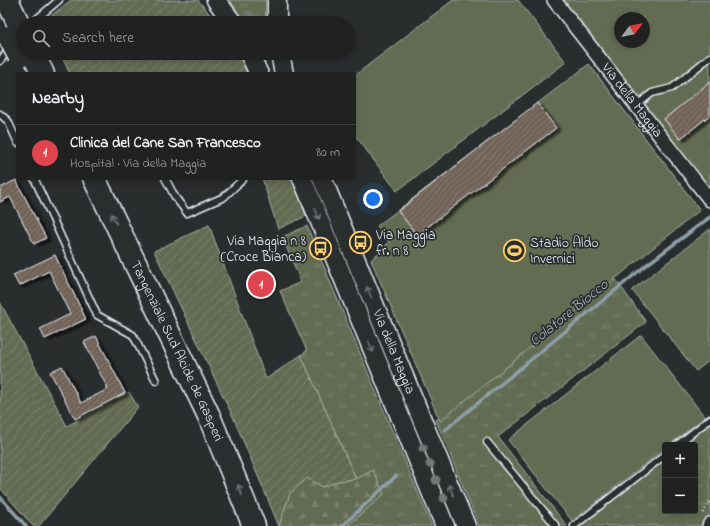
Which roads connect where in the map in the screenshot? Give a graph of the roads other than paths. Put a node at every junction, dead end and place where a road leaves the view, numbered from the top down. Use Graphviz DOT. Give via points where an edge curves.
graph roads {
  1 [pos="7,0"];
  2 [pos="59,0"];
  3 [pos="216,0"];
  4 [pos="277,0"];
  5 [pos="554,0"];
  6 [pos="29,16"];
  7 [pos="228,16"];
  8 [pos="277,16"];
  9 [pos="16,23"];
  10 [pos="710,56"];
  11 [pos="25,60"];
  12 [pos="252,60"];
  13 [pos="281,60"];
  14 [pos="41,72"];
  15 [pos="258,72"];
  16 [pos="284,72"];
  17 [pos="637,105"];
  18 [pos="0,114"];
  19 [pos="16,139"];
  20 [pos="35,180"];
  21 [pos="79,180"];
  22 [pos="95,180"];
  23 [pos="166,180"];
  24 [pos="242,180"];
  25 [pos="303,180"];
  26 [pos="323,180"];
  27 [pos="710,200"];
  28 [pos="156,381"];
  29 [pos="710,419"];
  30 [pos="488,442"];
  31 [pos="681,442"];
  32 [pos="662,457"];
  33 [pos="238,526"];
  34 [pos="254,526"];
  35 [pos="445,526"];
  36 [pos="466,526"];
  37 [pos="556,526"];
  38 [pos="574,526"];
  1 -- 9 [label="highway"];
  2 -- 6 [label="lane"];
  3 -- 7 [label="street"];
  4 -- 8 [label="street"];
  5 -- 17 [label="street, Via della Maggia"];
  10 -- 17 [label="lane" via="672,88 652,93"];
  11 -- 14 [label="highway"];
  12 -- 15 [label="street"];
  13 -- 16 [label="street"];
  17 -- 27 [label="street, Via della Maggia"];
  18 -- 19 [label="lane" via="8,121"];
  20 -- 28 [label="lane" via="97,315 133,335"];
  21 -- 33 [label="highway, Tangenziale Sud Alcide de Gasperi" via="177,381"];
  34 -- 22 [label="highway, Tangenziale Sud Alcide de Gasperi, one-way" via="206,410"];
  23 -- 24 [label="lane" via="187,213 224,197"];
  25 -- 35 [label="street, Via della Maggia, one-way"];
  36 -- 26 [label="street, Via della Maggia, one-way"];
  29 -- 31 [label="lane"];
  30 -- 37 [label="lane"];
  32 -- 38 [label="lane"];
}
